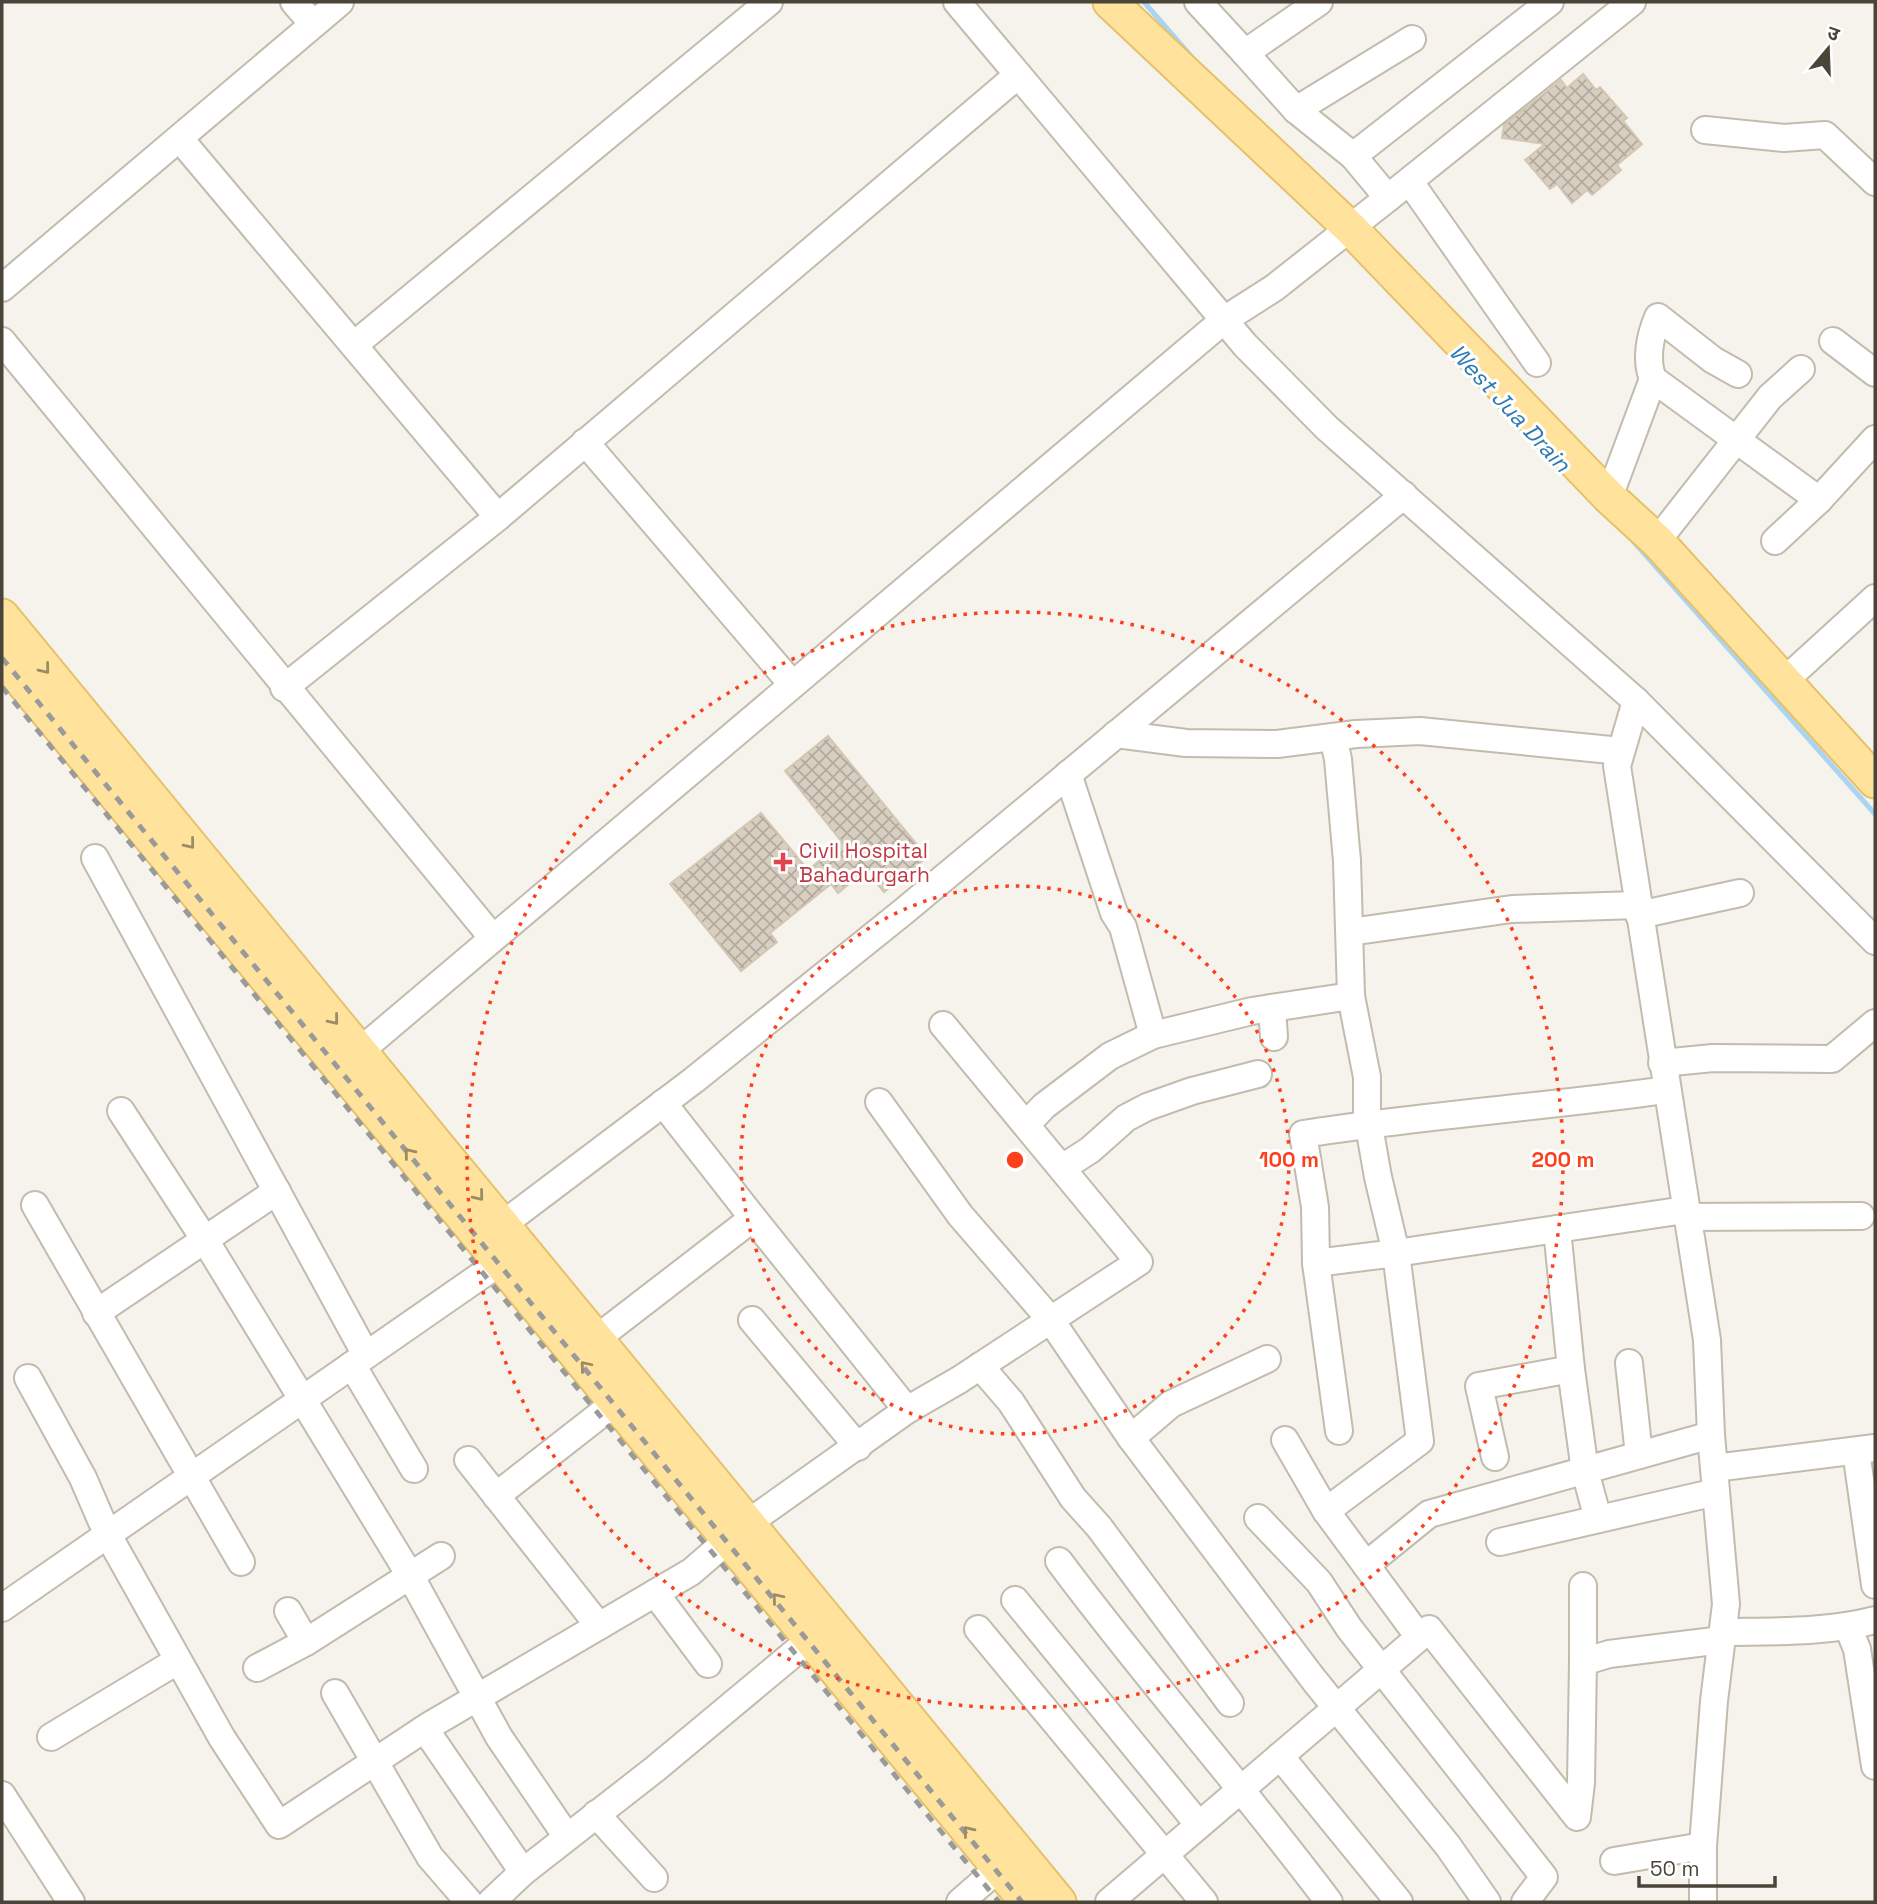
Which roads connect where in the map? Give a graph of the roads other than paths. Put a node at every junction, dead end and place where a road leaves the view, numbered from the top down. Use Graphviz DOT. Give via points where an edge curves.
graph roads {
  1 [pos="294,2"];
  2 [pos="340,2"];
  3 [pos="769,2"];
  4 [pos="957,2"];
  5 [pos="1110,2"];
  6 [pos="1198,2"];
  7 [pos="1319,2"];
  8 [pos="1550,2"];
  9 [pos="1632,2"];
  10 [pos="313,24"];
  11 [pos="1412,39"];
  12 [pos="1245,53"];
  13 [pos="1018,75"];
  14 [pos="1296,110"];
  15 [pos="1705,130"];
  16 [pos="180,139"];
  17 [pos="1353,156"];
  18 [pos="1410,182"];
  19 [pos="1875,182"];
  20 [pos="1388,198"];
  21 [pos="1351,229"];
  22 [pos="2,288"];
  23 [pos="1224,320"];
  24 [pos="2,341"];
  25 [pos="1833,341"];
  26 [pos="354,345"];
  27 [pos="1536,363"];
  28 [pos="1801,369"];
  29 [pos="1875,373"];
  30 [pos="1738,374"];
  31 [pos="1653,379"];
  32 [pos="1875,439"];
  33 [pos="1737,440"];
  34 [pos="585,442"];
  35 [pos="1404,495"];
  36 [pos="1609,497"];
  37 [pos="1819,500"];
  38 [pos="498,517"];
  39 [pos="1657,541"];
  40 [pos="1775,541"];
  41 [pos="1875,598"];
  42 [pos="2,616"];
  43 [pos="2,657"];
  44 [pos="1783,682"];
  45 [pos="792,684"];
  46 [pos="284,688"];
  47 [pos="1636,701"];
  48 [pos="1116,734"];
  49 [pos="1333,737"];
  50 [pos="1621,751"];
  51 [pos="1068,775"];
  52 [pos="1875,781"];
  53 [pos="95,858"];
  54 [pos="1740,894"];
  55 [pos="1639,910"];
  56 [pos="1350,932"];
  57 [pos="492,937"];
  58 [pos="1875,941"];
  59 [pos="1351,996"];
  60 [pos="1272,1008"];
  61 [pos="1875,1023"];
  62 [pos="943,1025"];
  63 [pos="1153,1035"];
  64 [pos="1274,1037"];
  65 [pos="350,1059"];
  66 [pos="1662,1063"];
  67 [pos="1258,1074"];
  68 [pos="1666,1090"];
  69 [pos="878,1102"];
  70 [pos="663,1103"];
  71 [pos="121,1111"];
  72 [pos="1369,1124"];
  73 [pos="1026,1125"];
  74 [pos="1062,1168"];
  75 [pos="277,1191"];
  76 [pos="35,1205"];
  77 [pos="1686,1213"];
  78 [pos="1861,1216"];
  79 [pos="752,1219"];
  80 [pos="502,1225"];
  81 [pos="1557,1229"];
  82 [pos="205,1240"];
  83 [pos="1396,1253"];
  84 [pos="499,1263"];
  85 [pos="1316,1263"];
  86 [pos="96,1313"];
  87 [pos="1050,1319"];
  88 [pos="752,1320"];
  89 [pos="596,1339"];
  90 [pos="1267,1359"];
  91 [pos="359,1360"];
  92 [pos="1629,1363"];
  93 [pos="979,1366"];
  94 [pos="1571,1369"];
  95 [pos="28,1378"];
  96 [pos="303,1400"];
  97 [pos="615,1403"];
  98 [pos="907,1410"];
  99 [pos="1339,1431"];
  100 [pos="1711,1435"];
  101 [pos="1131,1438"];
  102 [pos="1285,1440"];
  103 [pos="858,1447"];
  104 [pos="1866,1450"];
  105 [pos="1639,1455"];
  106 [pos="1495,1457"];
  107 [pos="468,1460"];
  108 [pos="414,1469"];
  109 [pos="1585,1471"];
  110 [pos="190,1477"];
  111 [pos="1715,1480"];
  112 [pos="496,1496"];
  113 [pos="1326,1511"];
  114 [pos="1258,1518"];
  115 [pos="1598,1519"];
  116 [pos="739,1532"];
  117 [pos="110,1533"];
  118 [pos="1500,1542"];
  119 [pos="441,1556"];
  120 [pos="1059,1561"];
  121 [pos="241,1562"];
  122 [pos="1366,1565"];
  123 [pos="411,1577"];
  124 [pos="1875,1585"];
  125 [pos="1583,1587"];
  126 [pos="655,1593"];
  127 [pos="1015,1600"];
  128 [pos="2,1608"];
  129 [pos="288,1611"];
  130 [pos="1875,1620"];
  131 [pos="599,1626"];
  132 [pos="1848,1627"];
  133 [pos="978,1629"];
  134 [pos="1722,1636"];
  135 [pos="1419,1637"];
  136 [pos="811,1639"];
  137 [pos="306,1642"];
  138 [pos="177,1661"];
  139 [pos="1583,1662"];
  140 [pos="708,1664"];
  141 [pos="257,1668"];
  142 [pos="1382,1669"];
  143 [pos="335,1693"];
  144 [pos="477,1699"];
  145 [pos="1230,1703"];
  146 [pos="1337,1707"];
  147 [pos="425,1729"];
  148 [pos="51,1737"];
  149 [pos="1280,1756"];
  150 [pos="375,1762"];
  151 [pos="1875,1766"];
  152 [pos="1241,1790"];
  153 [pos="2,1795"];
  154 [pos="596,1814"];
  155 [pos="1199,1825"];
  156 [pos="567,1837"];
  157 [pos="1703,1846"];
  158 [pos="1164,1855"];
  159 [pos="1614,1861"];
  160 [pos="999,1868"];
  161 [pos="523,1872"];
  162 [pos="654,1878"];
  163 [pos="71,1902"];
  164 [pos="468,1902"];
  165 [pos="491,1902"];
  166 [pos="960,1902"];
  167 [pos="1027,1902"];
  168 [pos="1059,1902"];
  169 [pos="1110,1902"];
  170 [pos="1204,1902"];
  171 [pos="1329,1902"];
  172 [pos="1399,1902"];
  173 [pos="1487,1902"];
  174 [pos="1525,1902"];
  175 [pos="1703,1902"];
  1 -- 10 [label="street"];
  2 -- 10 [label="street"];
  3 -- 26 [label="street"];
  4 -- 13 [label="street"];
  5 -- 21 [label="main road"];
  6 -- 12 [label="street"];
  7 -- 12 [label="street"];
  8 -- 17 [label="street"];
  9 -- 18 [label="street"];
  10 -- 16 [label="street"];
  11 -- 14 [label="street"];
  12 -- 14 [label="street"];
  13 -- 23 [label="street"];
  13 -- 34 [label="street"];
  14 -- 17 [label="street"];
  15 -- 19 [label="street" via="1784,138 1825,135"];
  16 -- 22 [label="street"];
  16 -- 26 [label="street"];
  17 -- 20 [label="street"];
  18 -- 20 [label="street"];
  18 -- 27 [label="street"];
  20 -- 21 [label="street"];
  21 -- 23 [label="street"];
  21 -- 36 [label="main road"];
  23 -- 35 [label="street" via="1327,428"];
  23 -- 45 [label="street"];
  24 -- 46 [label="street"];
  25 -- 29 [label="street"];
  26 -- 38 [label="street"];
  28 -- 33 [label="street" via="1770,397"];
  30 -- 31 [label="street" via="1658,317 1648,368"];
  31 -- 33 [label="street"];
  31 -- 36 [label="street"];
  32 -- 37 [label="street"];
  33 -- 37 [label="street"];
  33 -- 39 [label="street"];
  34 -- 38 [label="street"];
  34 -- 45 [label="street"];
  35 -- 47 [label="street"];
  35 -- 48 [label="street"];
  36 -- 39 [label="main road"];
  37 -- 40 [label="street"];
  38 -- 46 [label="street"];
  39 -- 44 [label="main road"];
  41 -- 44 [label="street"];
  42 -- 65 [label="main road, one-way"];
  43 -- 65 [label="main road"];
  44 -- 52 [label="main road"];
  45 -- 57 [label="street"];
  46 -- 57 [label="street"];
  47 -- 50 [label="street"];
  47 -- 58 [label="street"];
  48 -- 49 [label="street" via="1186,743 1277,744"];
  48 -- 51 [label="street"];
  49 -- 50 [label="street" via="1420,731"];
  49 -- 56 [label="street" via="1344,820"];
  50 -- 55 [label="street" via="1616,766"];
  51 -- 63 [label="street" via="1123,928"];
  51 -- 70 [label="street"];
  53 -- 75 [label="street"];
  54 -- 55 [label="street"];
  55 -- 56 [label="street" via="1511,909"];
  55 -- 66 [label="street"];
  56 -- 59 [label="street"];
  57 -- 65 [label="street"];
  59 -- 60 [label="street"];
  59 -- 72 [label="street" via="1367,1077"];
  60 -- 63 [label="street"];
  60 -- 64 [label="street"];
  61 -- 66 [label="street" via="1832,1059 1713,1058"];
  62 -- 73 [label="street"];
  63 -- 73 [label="street" via="1110,1056"];
  65 -- 80 [label="main road, one-way"];
  84 -- 65 [label="main road, one-way"];
  66 -- 68 [label="street"];
  67 -- 74 [label="street" via="1147,1107"];
  68 -- 72 [label="street"];
  68 -- 77 [label="street"];
  69 -- 87 [label="street" via="960,1215"];
  70 -- 79 [label="street"];
  70 -- 80 [label="street"];
  71 -- 82 [label="street"];
  72 -- 83 [label="street"];
  72 -- 85 [label="street" via="1303,1134 1315,1207"];
  73 -- 74 [label="street"];
  74 -- 87 [label="street" via="1139,1262"];
  75 -- 82 [label="street"];
  75 -- 91 [label="street"];
  76 -- 86 [label="street"];
  77 -- 78 [label="street"];
  77 -- 81 [label="street"];
  77 -- 100 [label="street" via="1707,1340"];
  79 -- 89 [label="street"];
  79 -- 98 [label="street"];
  80 -- 89 [label="main road"];
  81 -- 83 [label="street"];
  81 -- 94 [label="street"];
  82 -- 86 [label="street"];
  82 -- 96 [label="street"];
  83 -- 85 [label="street"];
  83 -- 113 [label="street" via="1420,1441"];
  84 -- 91 [label="street"];
  97 -- 84 [label="main road, one-way"];
  85 -- 99 [label="street"];
  86 -- 110 [label="street"];
  87 -- 93 [label="street"];
  87 -- 101 [label="street"];
  88 -- 103 [label="street"];
  89 -- 116 [label="main road"];
  90 -- 101 [label="street" via="1171,1404"];
  91 -- 96 [label="street"];
  91 -- 108 [label="street"];
  92 -- 105 [label="street"];
  93 -- 98 [label="street"];
  93 -- 145 [label="street" via="1011,1402 1073,1498"];
  94 -- 106 [label="street" via="1479,1386"];
  94 -- 109 [label="street"];
  95 -- 117 [label="street"];
  96 -- 110 [label="street"];
  96 -- 123 [label="street"];
  97 -- 112 [label="street"];
  97 -- 116 [label="main road"];
  98 -- 103 [label="street"];
  100 -- 105 [label="street"];
  100 -- 111 [label="street"];
  101 -- 146 [label="street"];
  102 -- 113 [label="street"];
  103 -- 116 [label="street"];
  104 -- 111 [label="street"];
  104 -- 124 [label="street"];
  105 -- 109 [label="street"];
  107 -- 112 [label="street"];
  109 -- 115 [label="street"];
  109 -- 122 [label="street" via="1429,1514"];
  110 -- 117 [label="street"];
  110 -- 121 [label="street"];
  111 -- 115 [label="street"];
  111 -- 134 [label="street" via="1726,1604"];
  112 -- 131 [label="street"];
  113 -- 122 [label="street"];
  114 -- 142 [label="street" via="1319,1582"];
  115 -- 118 [label="street"];
  116 -- 126 [label="street" via="691,1572"];
  136 -- 116 [label="main road, one-way"];
  116 -- 168 [label="main road"];
  117 -- 128 [label="street"];
  117 -- 138 [label="street"];
  119 -- 123 [label="street"];
  120 -- 152 [label="street"];
  122 -- 135 [label="street"];
  123 -- 137 [label="street"];
  123 -- 144 [label="street"];
  125 -- 139 [label="street"];
  126 -- 131 [label="street"];
  126 -- 140 [label="street"];
  127 -- 155 [label="street"];
  129 -- 137 [label="street"];
  130 -- 132 [label="street"];
  131 -- 144 [label="street"];
  132 -- 134 [label="street"];
  132 -- 151 [label="street" via="1857,1649"];
  133 -- 158 [label="street"];
  134 -- 139 [label="street"];
  134 -- 157 [label="street"];
  135 -- 139 [label="street" via="1429,1629 1577,1817"];
  135 -- 142 [label="street"];
  136 -- 154 [label="street"];
  160 -- 136 [label="main road, one-way"];
  137 -- 141 [label="street"];
  138 -- 148 [label="street"];
  138 -- 150 [label="street" via="279,1825"];
  142 -- 146 [label="street"];
  142 -- 174 [label="street" via="1544,1877"];
  143 -- 150 [label="street"];
  144 -- 147 [label="street"];
  144 -- 156 [label="street"];
  146 -- 149 [label="street"];
  146 -- 173 [label="street"];
  147 -- 150 [label="street"];
  147 -- 161 [label="street"];
  149 -- 152 [label="street"];
  149 -- 172 [label="street"];
  150 -- 164 [label="street" via="430,1857"];
  152 -- 155 [label="street"];
  152 -- 171 [label="street"];
  153 -- 163 [label="street"];
  154 -- 156 [label="street"];
  154 -- 162 [label="street"];
  155 -- 158 [label="street"];
  156 -- 161 [label="street"];
  157 -- 159 [label="street"];
  157 -- 175 [label="street"];
  158 -- 169 [label="street"];
  158 -- 170 [label="street"];
  160 -- 166 [label="street"];
  160 -- 167 [label="main road"];
  161 -- 165 [label="street"];
}
